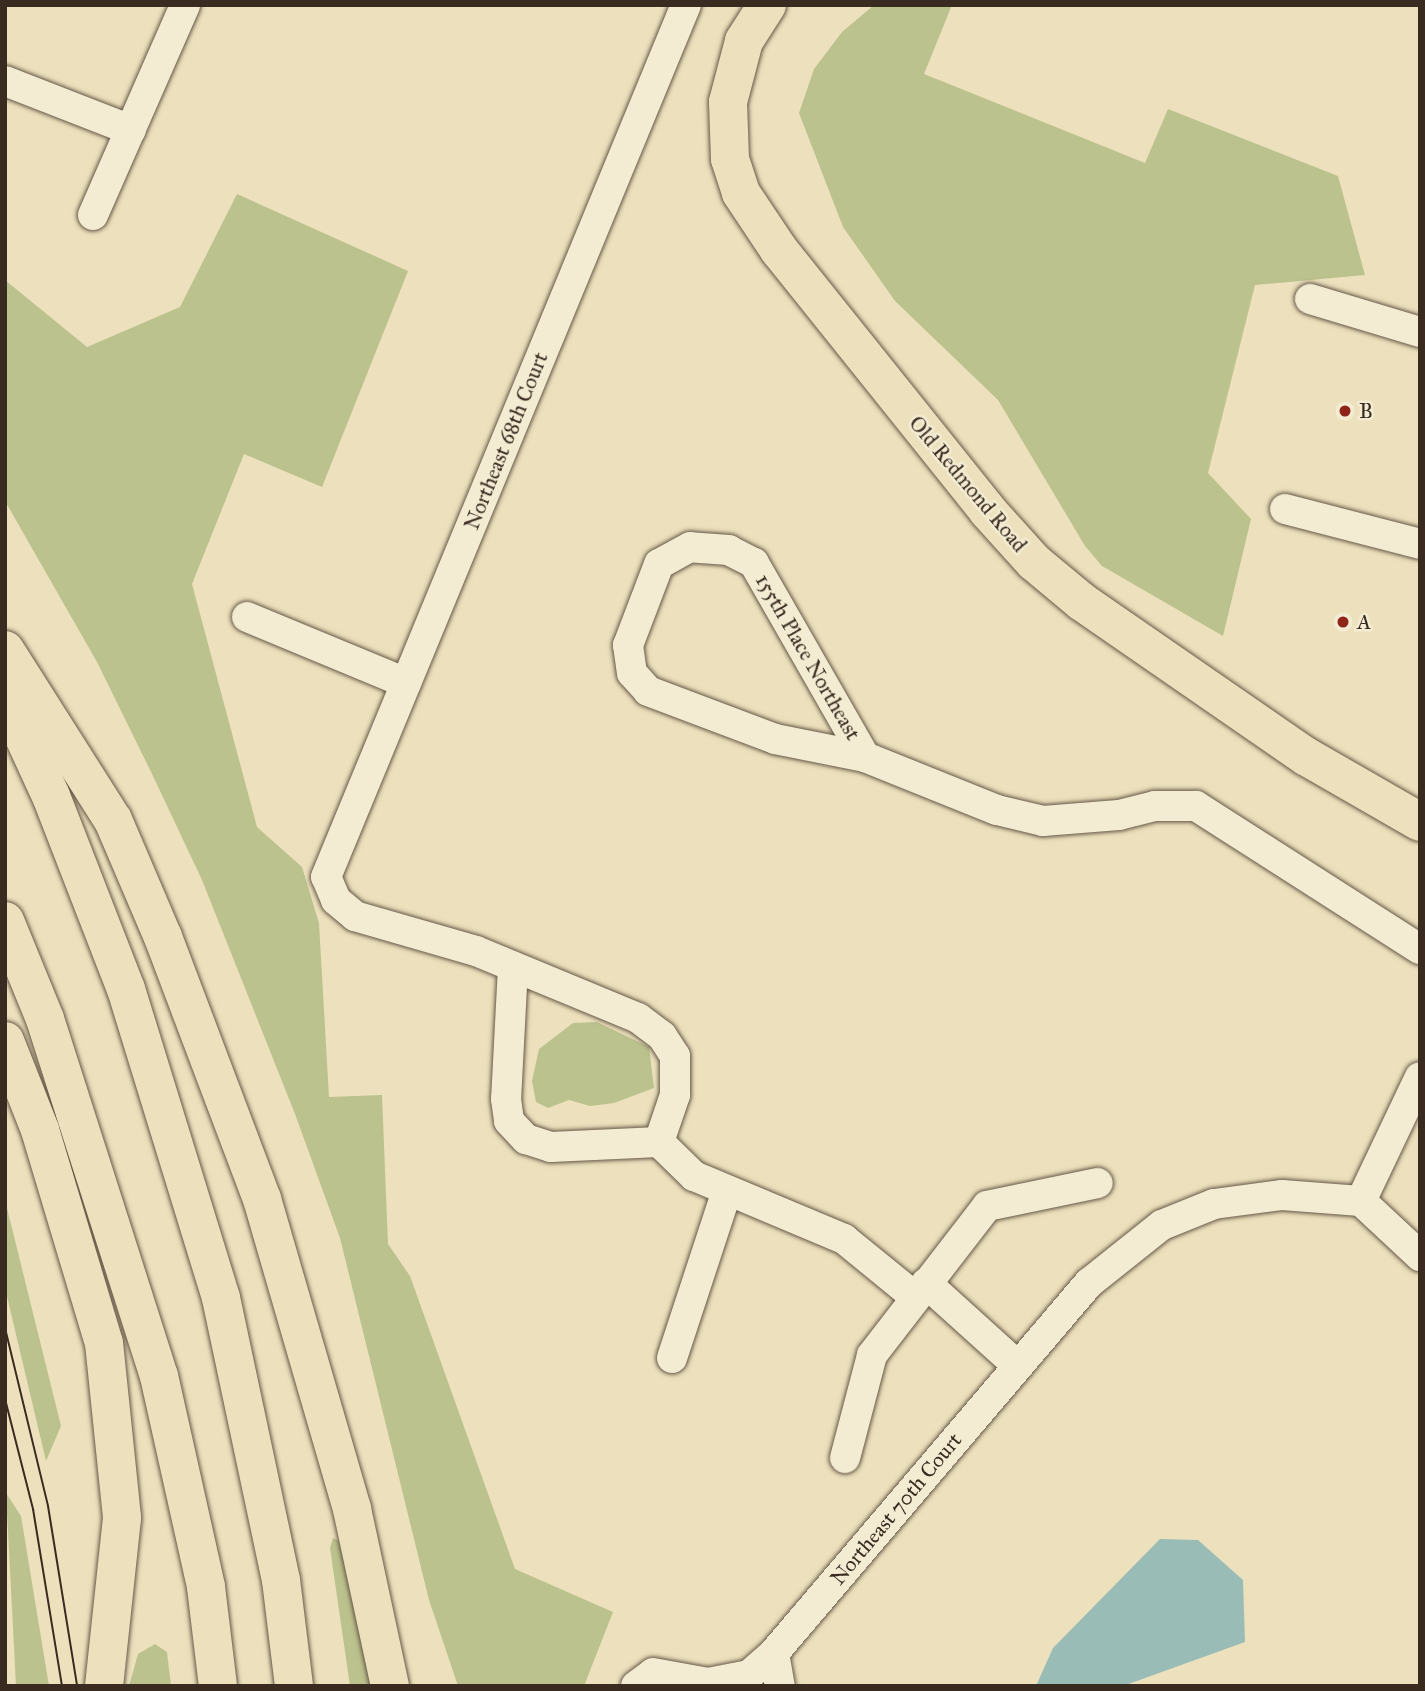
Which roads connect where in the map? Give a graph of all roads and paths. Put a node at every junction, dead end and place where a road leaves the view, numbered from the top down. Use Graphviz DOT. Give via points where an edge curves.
graph roads {
  1 [pos="185,5"];
  2 [pos="686,5"];
  3 [pos="767,5"];
  4 [pos="5,81"];
  5 [pos="131,130"];
  6 [pos="93,215"];
  7 [pos="1310,299"];
  8 [pos="1420,332"];
  9 [pos="1285,509"];
  10 [pos="1420,544"];
  11 [pos="247,617"];
  12 [pos="5,650"];
  13 [pos="406,683"];
  14 [pos="5,696"];
  15 [pos="865,757"];
  16 [pos="1420,822"];
  17 [pos="5,921"];
  18 [pos="1420,948"];
  19 [pos="513,967"];
  20 [pos="5,1041"];
  21 [pos="1420,1077"];
  22 [pos="659,1142"];
  23 [pos="1098,1183"];
  24 [pos="727,1191"];
  25 [pos="1361,1201"];
  26 [pos="1420,1256"];
  27 [pos="920,1290"];
  28 [pos="671,1358"];
  29 [pos="1018,1366"];
  30 [pos="845,1458"];
  31 [pos="774,1653"];
  32 [pos="104,1686"];
  33 [pos="218,1686"];
  34 [pos="294,1686"];
  35 [pos="390,1686"];
  36 [pos="636,1686"];
  37 [pos="780,1686"];
  1 -- 5 [label="street"];
  2 -- 13 [label="street, Northeast 68th Court"];
  3 -- 16 [label="main road, Old Redmond Road" via="744,41 728,102 730,159 741,193 779,250 1007,534 1082,602 1307,757"];
  4 -- 5 [label="street"];
  5 -- 6 [label="street"];
  7 -- 8 [label="street"];
  9 -- 10 [label="street"];
  11 -- 13 [label="street"];
  12 -- 35 [label="main road" via="113,820 163,937 262,1199 352,1509"];
  13 -- 19 [label="street, Northeast 68th Court" via="326,877 336,900 355,916 476,951"];
  14 -- 34 [label="main road" via="51,796 126,989 221,1298 281,1580"];
  15 -- 15 [label="street, 155th Place Northeast" via="775,739 648,691 632,673 628,645 659,564 690,547 729,550 754,563"];
  15 -- 18 [label="street, 155th Place Northeast" via="997,810 1043,821 1106,817 1155,806 1196,806"];
  17 -- 33 [label="main road" via="45,1018 159,1376 206,1587"];
  19 -- 22 [label="street" via="638,1018 662,1036 675,1056 675,1069 674,1095"];
  19 -- 22 [label="street" via="506,1098 509,1121 526,1139 551,1147"];
  20 -- 32 [label="main road" via="40,1130 104,1343 122,1518"];
  21 -- 25 [label="street"];
  22 -- 24 [label="street" via="694,1176"];
  23 -- 27 [label="street" via="987,1206"];
  24 -- 27 [label="street" via="844,1239"];
  24 -- 28 [label="street"];
  25 -- 26 [label="street"];
  25 -- 29 [label="street, Northeast 70th Court" via="1282,1195 1214,1204 1162,1225 1089,1283"];
  27 -- 29 [label="street"];
  27 -- 30 [label="street" via="872,1355"];
  29 -- 31 [label="street, Northeast 70th Court"];
  31 -- 36 [label="street, Northeast 70th Court" via="749,1675 708,1683 653,1673"];
  31 -- 37 [label="street"];
}
